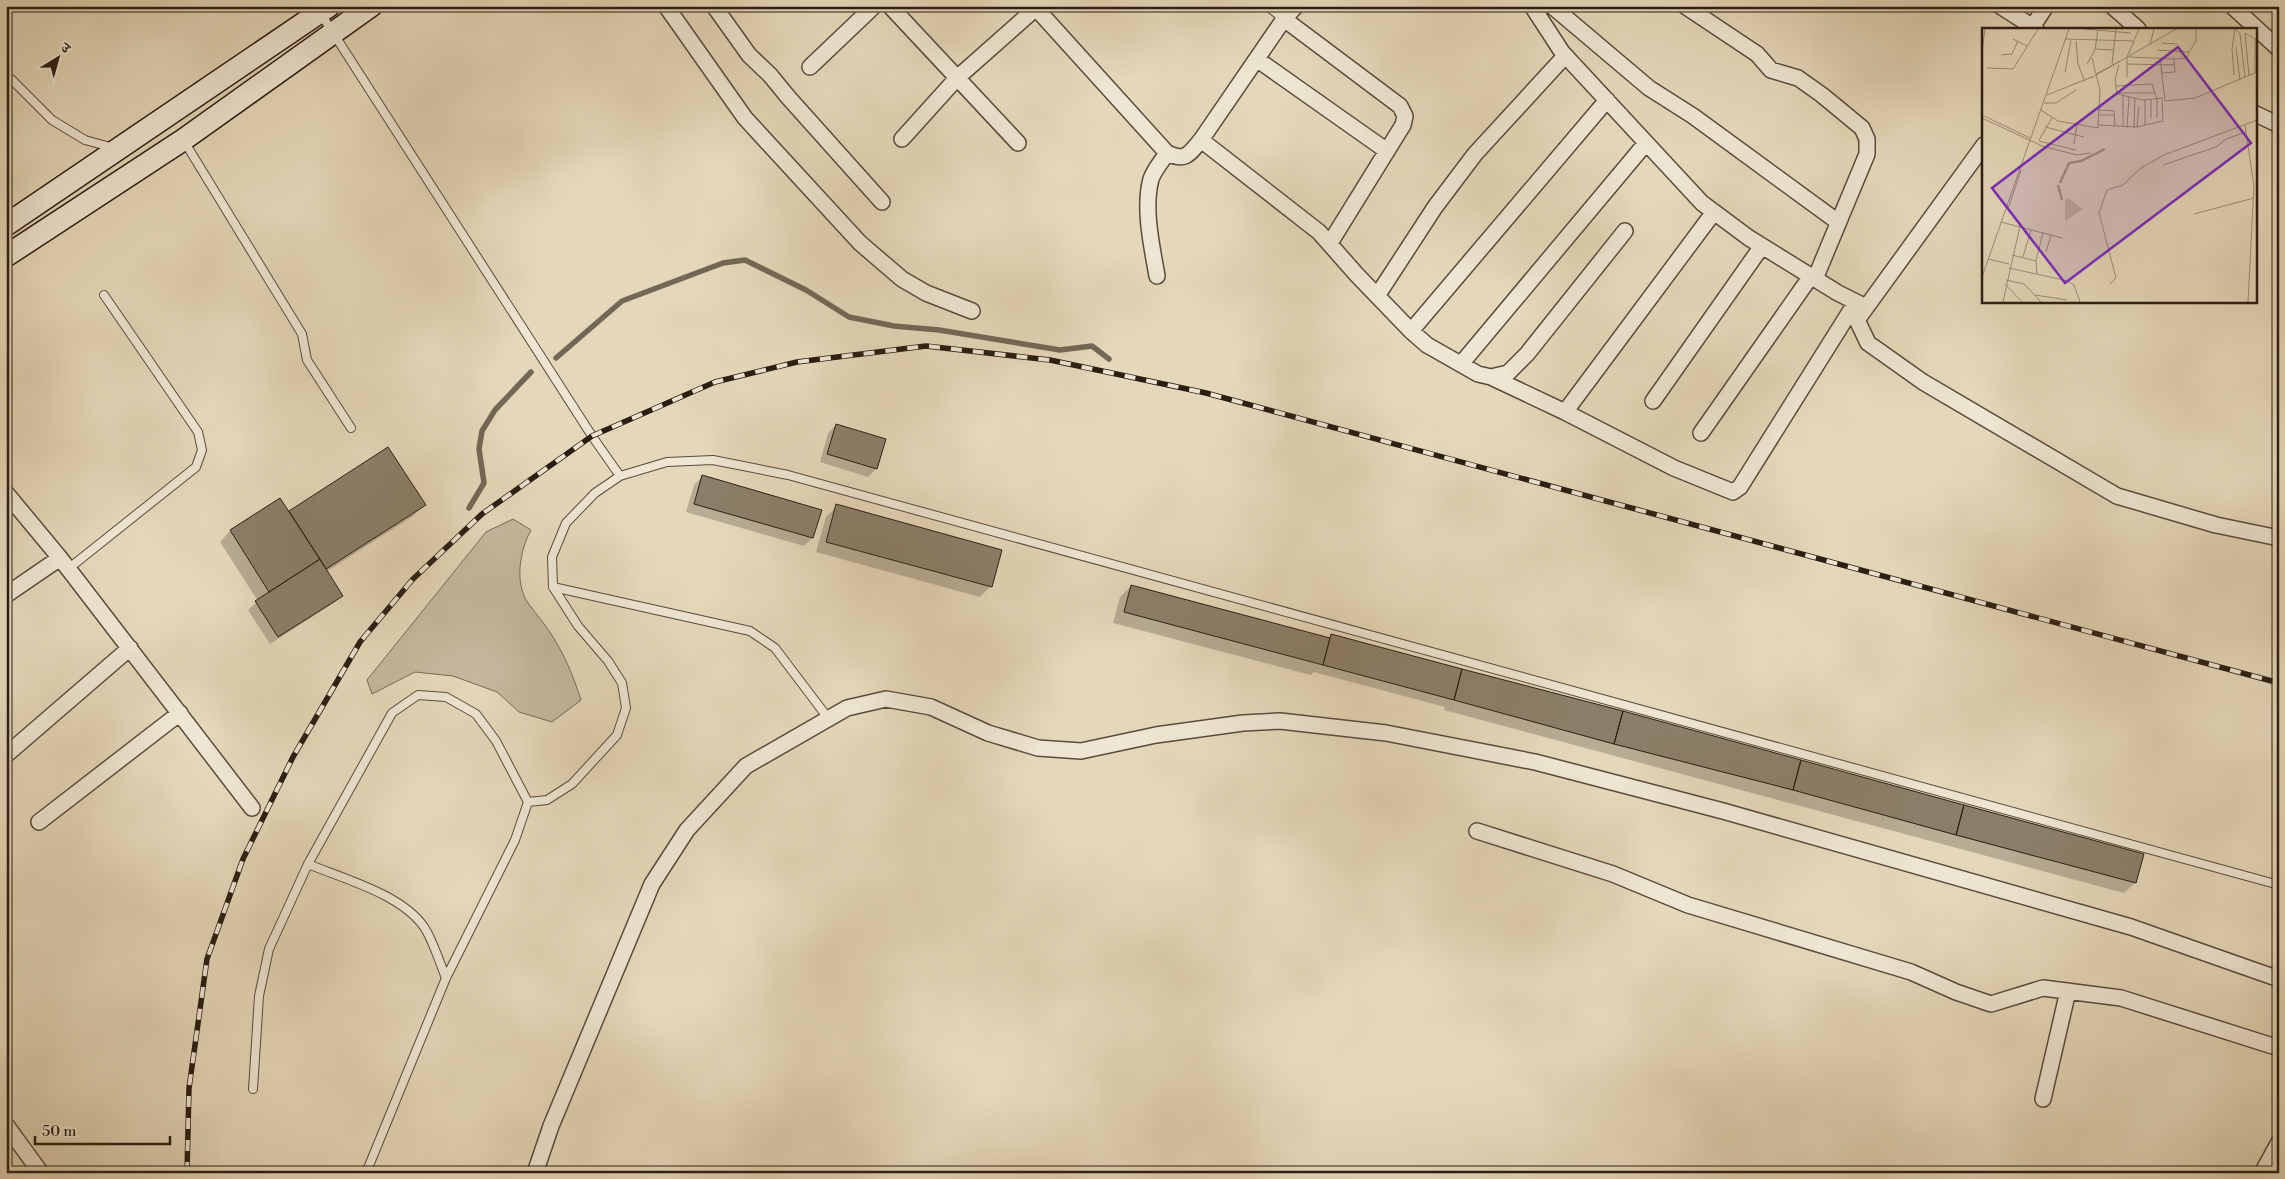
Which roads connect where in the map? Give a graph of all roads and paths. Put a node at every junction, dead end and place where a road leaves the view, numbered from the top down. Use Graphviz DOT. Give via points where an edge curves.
graph roads {
  1 [pos="371,6"];
  2 [pos="666,6"];
  3 [pos="714,6"];
  4 [pos="874,6"];
  5 [pos="890,6"];
  6 [pos="1267,6"];
  7 [pos="1296,6"];
  8 [pos="1532,6"];
  9 [pos="1552,6"];
  10 [pos="1685,6"];
  11 [pos="2000,6"];
  12 [pos="2046,6"];
  13 [pos="2112,6"];
  14 [pos="2232,6"];
  15 [pos="1035,7"];
  16 [pos="324,9"];
  17 [pos="1284,19"];
  18 [pos="2033,28"];
  19 [pos="2137,28"];
  20 [pos="2256,28"];
  21 [pos="2258,30"];
  22 [pos="333,32"];
  23 [pos="2279,49"];
  24 [pos="1565,56"];
  25 [pos="1258,60"];
  26 [pos="810,66"];
  27 [pos="6,74"];
  28 [pos="958,78"];
  29 [pos="1606,100"];
  30 [pos="2258,115"];
  31 [pos="2279,125"];
  32 [pos="902,139"];
  33 [pos="183,140"];
  34 [pos="1201,140"];
  35 [pos="1018,143"];
  36 [pos="1646,143"];
  37 [pos="1982,148"];
  38 [pos="116,149"];
  39 [pos="1387,151"];
  40 [pos="1167,153"];
  41 [pos="882,202"];
  42 [pos="1714,212"];
  43 [pos="1838,222"];
  44 [pos="6,225"];
  45 [pos="1625,231"];
  46 [pos="1330,243"];
  47 [pos="1762,246"];
  48 [pos="6,256"];
  49 [pos="1157,276"];
  50 [pos="1813,278"];
  51 [pos="104,295"];
  52 [pos="1377,296"];
  53 [pos="1861,304"];
  54 [pos="972,311"];
  55 [pos="1411,331"];
  56 [pos="1461,364"];
  57 [pos="1491,377"];
  58 [pos="1653,401"];
  59 [pos="1565,412"];
  60 [pos="351,428"];
  61 [pos="1702,433"];
  62 [pos="620,476"];
  63 [pos="6,493"];
  64 [pos="2279,538"];
  65 [pos="64,564"];
  66 [pos="552,588"];
  67 [pos="6,595"];
  68 [pos="130,648"];
  69 [pos="180,713"];
  70 [pos="828,718"];
  71 [pos="6,755"];
  72 [pos="528,802"];
  73 [pos="252,808"];
  74 [pos="39,822"];
  75 [pos="1478,831"];
  76 [pos="308,864"];
  77 [pos="2279,885"];
  78 [pos="446,978"];
  79 [pos="2279,979"];
  80 [pos="2068,992"];
  81 [pos="2279,1048"];
  82 [pos="253,1089"];
  83 [pos="2043,1099"];
  84 [pos="6,1125"];
  85 [pos="2279,1142"];
  86 [pos="2270,1166"];
  87 [pos="41,1173"];
  88 [pos="366,1173"];
  89 [pos="535,1173"];
  1 -- 22 [label="main road"];
  2 -- 54 [label="street" via="745,118 860,243 910,284"];
  3 -- 41 [label="street" via="750,55"];
  4 -- 26 [label="street"];
  5 -- 28 [label="street"];
  6 -- 17 [label="lane"];
  7 -- 17 [label="street"];
  8 -- 24 [label="street"];
  9 -- 43 [label="street" via="1649,88 1693,116"];
  10 -- 43 [label="street" via="1757,54 1771,70 1798,78 1810,86 1862,128 1867,139 1867,154"];
  11 -- 18 [label="street"];
  12 -- 18 [label="street"];
  13 -- 19 [label="street"];
  14 -- 20 [label="street"];
  15 -- 28 [label="street"];
  15 -- 40 [label="street"];
  16 -- 22 [label="lane"];
  16 -- 38 [label="main road"];
  17 -- 25 [label="street"];
  17 -- 39 [label="street" via="1400,106 1405,116 1403,125"];
  21 -- 23 [label="street"];
  22 -- 33 [label="main road"];
  22 -- 62 [label="lane"];
  24 -- 29 [label="street"];
  24 -- 52 [label="street" via="1475,154 1435,207"];
  25 -- 34 [label="street"];
  25 -- 39 [label="street"];
  27 -- 38 [label="lane" via="52,120 85,140"];
  28 -- 32 [label="street"];
  28 -- 35 [label="street"];
  29 -- 36 [label="street"];
  29 -- 55 [label="street"];
  30 -- 31 [label="street"];
  33 -- 48 [label="main road"];
  33 -- 60 [label="lane" via="302,334 307,360"];
  34 -- 40 [label="street" via="1188,156"];
  34 -- 46 [label="street"];
  36 -- 42 [label="street"];
  36 -- 56 [label="street"];
  37 -- 53 [label="street"];
  38 -- 44 [label="main road"];
  39 -- 46 [label="street"];
  40 -- 49 [label="street" via="1151,178 1149,194 1149,224"];
  42 -- 47 [label="street"];
  42 -- 59 [label="street"];
  43 -- 50 [label="street"];
  45 -- 57 [label="street" via="1527,354 1508,373"];
  46 -- 52 [label="street"];
  47 -- 50 [label="street"];
  47 -- 58 [label="street"];
  50 -- 53 [label="street"];
  50 -- 61 [label="street"];
  51 -- 65 [label="lane" via="198,432 202,450 196,467"];
  52 -- 55 [label="street"];
  53 -- 59 [label="street" via="1740,488 1733,492 1674,468"];
  53 -- 64 [label="street" via="1856,320 1868,343 1923,382 2109,492 2216,525"];
  55 -- 56 [label="street" via="1427,345"];
  56 -- 57 [label="street"];
  57 -- 59 [label="street"];
  62 -- 66 [label="lane" via="595,493 566,523 552,557"];
  62 -- 77 [label="lane" via="667,462 714,460 788,475"];
  63 -- 65 [label="street"];
  65 -- 67 [label="street"];
  65 -- 68 [label="street"];
  66 -- 70 [label="lane" via="750,631 775,648"];
  66 -- 72 [label="lane" via="622,683 626,708 617,735 572,784 547,800"];
  68 -- 69 [label="street"];
  68 -- 71 [label="street"];
  69 -- 73 [label="street"];
  69 -- 74 [label="street"];
  70 -- 79 [label="street" via="847,708 886,699 931,707 988,733 1038,748 1080,751 1156,735 1243,723 1280,721 1386,734 1535,762 1723,811 2131,927"];
  70 -- 89 [label="street" via="746,766 687,830 652,884"];
  72 -- 76 [label="lane" via="496,741 476,714 446,697 418,696 392,714"];
  72 -- 78 [label="lane" via="515,840"];
  75 -- 80 [label="street" via="1613,874 1688,905 1911,972 1991,1004 2043,988"];
  76 -- 78 [label="lane" via="376,892 405,908 426,930"];
  76 -- 82 [label="lane" via="269,949 259,996"];
  78 -- 88 [label="lane"];
  80 -- 81 [label="street" via="2121,998"];
  80 -- 83 [label="street"];
  84 -- 87 [label="street"];
  85 -- 86 [label="street"];
}
